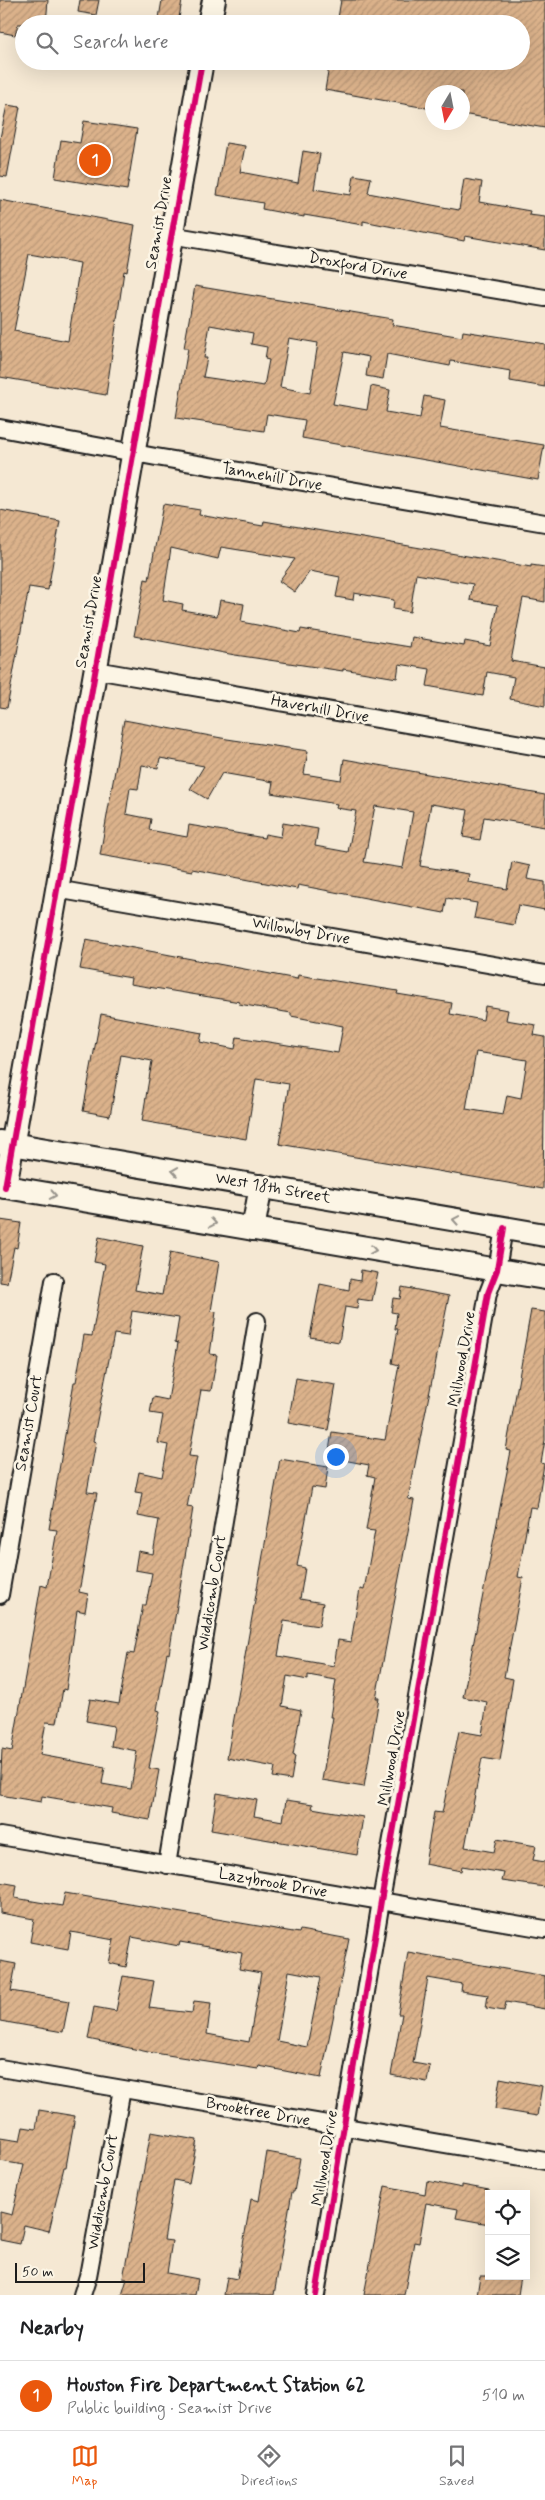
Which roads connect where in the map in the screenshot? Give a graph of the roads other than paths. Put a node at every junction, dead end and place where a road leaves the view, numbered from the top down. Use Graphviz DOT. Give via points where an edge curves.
graph roads {
  1 [pos="214,0"];
  2 [pos="211,15"];
  3 [pos="200,70"];
  4 [pos="170,235"];
  5 [pos="545,298"];
  6 [pos="0,428"];
  7 [pos="132,453"];
  8 [pos="545,524"];
  9 [pos="94,670"];
  10 [pos="545,748"];
  11 [pos="56,889"];
  12 [pos="545,974"];
  13 [pos="6,1143"];
  14 [pos="261,1186"];
  15 [pos="2,1187"];
  16 [pos="504,1228"];
  17 [pos="253,1230"];
  18 [pos="545,1235"];
  19 [pos="497,1270"];
  20 [pos="545,1278"];
  21 [pos="54,1281"];
  22 [pos="257,1321"];
  23 [pos="0,1594"];
  24 [pos="0,1836"];
  25 [pos="167,1865"];
  26 [pos="381,1901"];
  27 [pos="545,1929"];
  28 [pos="0,2068"];
  29 [pos="122,2089"];
  30 [pos="344,2127"];
  31 [pos="545,2161"];
  32 [pos="82,2295"];
  33 [pos="316,2295"];
  1 -- 2 [label="street"];
  3 -- 4 [label="street, Seamist Drive"];
  4 -- 5 [label="street, Droxford Drive"];
  4 -- 7 [label="street, Seamist Drive"];
  6 -- 7 [label="street, Tannehill Drive"];
  7 -- 8 [label="street, Tannehill Drive"];
  7 -- 9 [label="street, Seamist Drive"];
  9 -- 10 [label="street, Haverhill Drive"];
  9 -- 11 [label="street, Seamist Drive"];
  11 -- 12 [label="street, Willowby Drive"];
  11 -- 13 [label="street, Seamist Drive"];
  14 -- 13 [label="street, West 18th Street, one-way"];
  13 -- 15 [label="street, Seamist Drive"];
  16 -- 14 [label="street, West 18th Street, one-way"];
  14 -- 17 [label="street"];
  15 -- 17 [label="street, one-way"];
  16 -- 18 [label="street, West 18th Street"];
  16 -- 19 [label="street, Millwood Drive"];
  17 -- 19 [label="street, one-way"];
  19 -- 20 [label="street"];
  19 -- 26 [label="street, Millwood Drive" via="488,1293"];
  21 -- 23 [label="street, Seamist Court"];
  22 -- 25 [label="street, Widdicomb Court"];
  24 -- 25 [label="street, Lazybrook Drive"];
  25 -- 26 [label="street, Lazybrook Drive"];
  26 -- 27 [label="street, Lazybrook Drive"];
  26 -- 30 [label="street, Millwood Drive"];
  28 -- 29 [label="street, Brooktree Drive"];
  29 -- 30 [label="street, Brooktree Drive"];
  29 -- 32 [label="street, Widdicomb Court"];
  30 -- 31 [label="street, Brooktree Drive"];
  30 -- 33 [label="street, Millwood Drive"];
}
